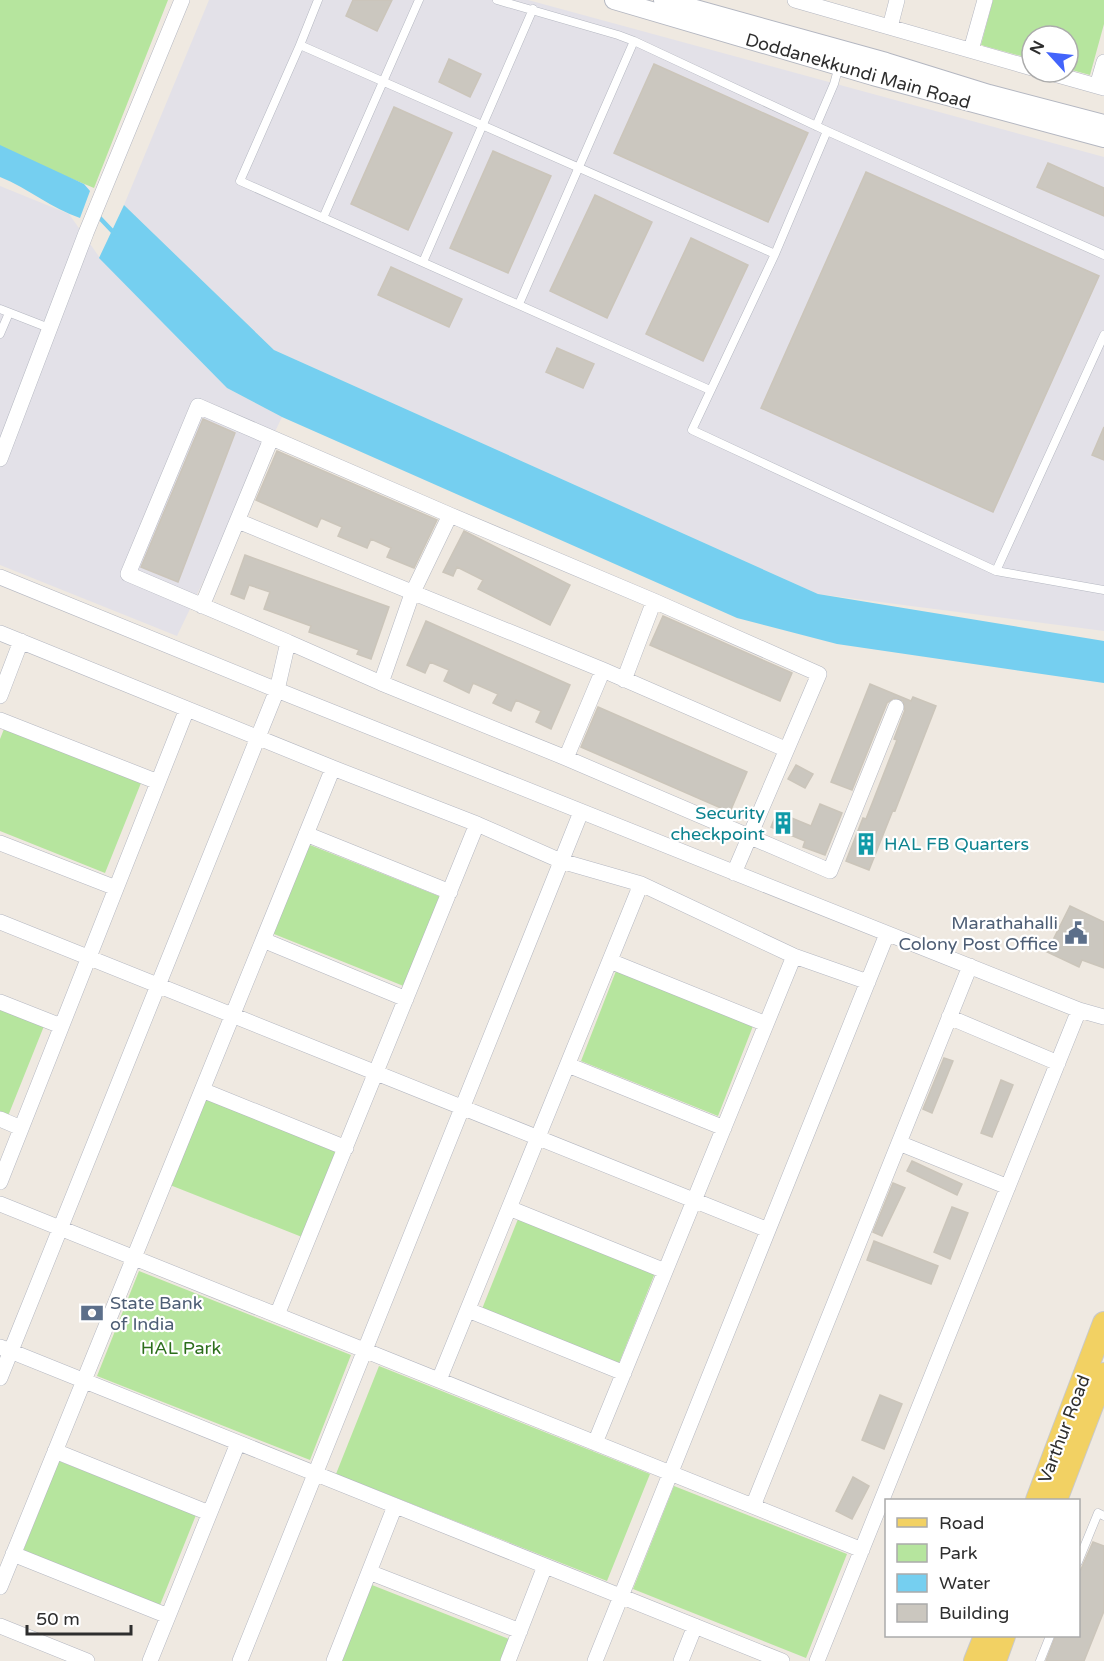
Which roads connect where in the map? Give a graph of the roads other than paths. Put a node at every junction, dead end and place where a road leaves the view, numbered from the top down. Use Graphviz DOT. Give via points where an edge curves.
graph roads {
  1 [pos="182,0"];
  2 [pos="318,0"];
  3 [pos="419,0"];
  4 [pos="497,0"];
  5 [pos="614,0"];
  6 [pos="663,0"];
  7 [pos="795,0"];
  8 [pos="897,0"];
  9 [pos="985,0"];
  10 [pos="533,9"];
  11 [pos="890,27"];
  12 [pos="634,41"];
  13 [pos="300,45"];
  14 [pos="970,50"];
  15 [pos="1104,62"];
  16 [pos="1020,65"];
  17 [pos="839,66"];
  18 [pos="1080,81"];
  19 [pos="383,82"];
  20 [pos="1101,87"];
  21 [pos="1104,124"];
  22 [pos="482,125"];
  23 [pos="816,126"];
  24 [pos="827,131"];
  25 [pos="1104,138"];
  26 [pos="579,168"];
  27 [pos="323,218"];
  28 [pos="775,254"];
  29 [pos="1104,255"];
  30 [pos="423,262"];
  31 [pos="519,304"];
  32 [pos="0,309"];
  33 [pos="9,313"];
  34 [pos="49,327"];
  35 [pos="0,334"];
  36 [pos="1104,334"];
  37 [pos="710,390"];
  38 [pos="271,439"];
  39 [pos="0,459"];
  40 [pos="450,514"];
  41 [pos="238,521"];
  42 [pos="996,571"];
  43 [pos="0,577"];
  44 [pos="1104,590"];
  45 [pos="412,594"];
  46 [pos="654,601"];
  47 [pos="202,606"];
  48 [pos="0,633"];
  49 [pos="21,641"];
  50 [pos="288,642"];
  51 [pos="603,670"];
  52 [pos="624,680"];
  53 [pos="381,683"];
  54 [pos="277,690"];
  55 [pos="0,696"];
  56 [pos="896,708"];
  57 [pos="187,709"];
  58 [pos="0,720"];
  59 [pos="258,738"];
  60 [pos="785,749"];
  61 [pos="566,758"];
  62 [pos="333,768"];
  63 [pos="158,782"];
  64 [pos="581,812"];
  65 [pos="477,824"];
  66 [pos="306,834"];
  67 [pos="748,837"];
  68 [pos="0,843"];
  69 [pos="561,861"];
  70 [pos="734,873"];
  71 [pos="641,884"];
  72 [pos="116,888"];
  73 [pos="450,892"];
  74 [pos="0,922"];
  75 [pos="887,934"];
  76 [pos="263,940"];
  77 [pos="794,956"];
  78 [pos="88,957"];
  79 [pos="610,961"];
  80 [pos="970,966"];
  81 [pos="868,982"];
  82 [pos="158,985"];
  83 [pos="406,999"];
  84 [pos="0,1002"];
  85 [pos="1079,1010"];
  86 [pos="232,1015"];
  87 [pos="949,1017"];
  88 [pos="1104,1017"];
  89 [pos="766,1024"];
  90 [pos="61,1026"];
  91 [pos="1058,1063"];
  92 [pos="568,1065"];
  93 [pos="376,1073"];
  94 [pos="202,1090"];
  95 [pos="462,1107"];
  96 [pos="0,1119"];
  97 [pos="21,1128"];
  98 [pos="724,1128"];
  99 [pos="538,1138"];
  100 [pos="899,1143"];
  101 [pos="345,1148"];
  102 [pos="0,1182"];
  103 [pos="1008,1187"];
  104 [pos="694,1200"];
  105 [pos="0,1204"];
  106 [pos="509,1208"];
  107 [pos="61,1228"];
  108 [pos="768,1230"];
  109 [pos="134,1257"];
  110 [pos="665,1271"];
  111 [pos="468,1310"];
  112 [pos="278,1315"];
  113 [pos="1104,1323"];
  114 [pos="5,1349"];
  115 [pos="365,1350"];
  116 [pos="624,1373"];
  117 [pos="1104,1374"];
  118 [pos="0,1378"];
  119 [pos="439,1380"];
  120 [pos="83,1381"];
  121 [pos="238,1443"];
  122 [pos="596,1443"];
  123 [pos="55,1451"];
  124 [pos="670,1473"];
  125 [pos="315,1474"];
  126 [pos="1036,1499"];
  127 [pos="1056,1499"];
  128 [pos="395,1506"];
  129 [pos="753,1506"];
  130 [pos="209,1513"];
  131 [pos="1104,1516"];
  132 [pos="862,1550"];
  133 [pos="14,1554"];
  134 [pos="1080,1557"];
  135 [pos="545,1566"];
  136 [pos="369,1572"];
  137 [pos="0,1587"];
  138 [pos="621,1596"];
  139 [pos="168,1616"];
  140 [pos="0,1626"];
  141 [pos="695,1626"];
  142 [pos="520,1631"];
  143 [pos="984,1637"];
  144 [pos="1003,1637"];
  145 [pos="1049,1637"];
  146 [pos="87,1661"];
  147 [pos="150,1661"];
  148 [pos="240,1661"];
  149 [pos="334,1661"];
  150 [pos="508,1661"];
  151 [pos="595,1661"];
  152 [pos="681,1661"];
  153 [pos="782,1661"];
  154 [pos="817,1661"];
  155 [pos="975,1661"];
  156 [pos="994,1661"];
  157 [pos="1040,1661"];
  1 -- 34 [label="street"];
  2 -- 13 [label="lane"];
  3 -- 19 [label="lane"];
  4 -- 10 [label="lane"];
  5 -- 17 [label="street, Doddanekkundi Main Road"];
  6 -- 21 [label="street, Doddanekkundi Main Road"];
  7 -- 11 [label="street"];
  8 -- 11 [label="street"];
  9 -- 14 [label="street"];
  10 -- 12 [label="lane"];
  10 -- 22 [label="lane"];
  11 -- 14 [label="street"];
  12 -- 23 [label="lane"];
  12 -- 26 [label="lane"];
  13 -- 19 [label="lane"];
  13 -- 27 [label="lane" via="240,181"];
  14 -- 16 [label="street"];
  15 -- 20 [label="street"];
  17 -- 23 [label="lane"];
  17 -- 25 [label="street, Doddanekkundi Main Road"];
  18 -- 20 [label="street"];
  19 -- 22 [label="lane"];
  19 -- 27 [label="lane"];
  22 -- 26 [label="lane"];
  22 -- 30 [label="lane"];
  23 -- 24 [label="lane"];
  24 -- 28 [label="lane"];
  24 -- 29 [label="lane"];
  26 -- 28 [label="lane"];
  26 -- 31 [label="lane"];
  27 -- 30 [label="lane"];
  28 -- 37 [label="lane"];
  30 -- 31 [label="lane"];
  31 -- 37 [label="lane"];
  32 -- 33 [label="lane"];
  33 -- 34 [label="lane"];
  33 -- 35 [label="lane"];
  34 -- 39 [label="street"];
  36 -- 42 [label="lane"];
  37 -- 42 [label="lane" via="692,430"];
  38 -- 40 [label="street"];
  38 -- 41 [label="street"];
  38 -- 47 [label="street" via="198,406 128,574"];
  40 -- 45 [label="street"];
  40 -- 46 [label="street"];
  41 -- 45 [label="street"];
  41 -- 47 [label="street"];
  42 -- 44 [label="lane"];
  43 -- 54 [label="street"];
  45 -- 51 [label="street"];
  45 -- 53 [label="street"];
  46 -- 52 [label="street"];
  46 -- 60 [label="street" via="819,674"];
  47 -- 50 [label="street"];
  48 -- 49 [label="street"];
  49 -- 55 [label="street"];
  49 -- 57 [label="street"];
  50 -- 53 [label="street"];
  50 -- 54 [label="street"];
  51 -- 52 [label="street"];
  51 -- 61 [label="street"];
  52 -- 60 [label="street"];
  53 -- 61 [label="street"];
  54 -- 59 [label="street"];
  54 -- 64 [label="street"];
  56 -- 67 [label="street" via="830,871"];
  57 -- 59 [label="street"];
  57 -- 63 [label="street"];
  58 -- 63 [label="street"];
  59 -- 62 [label="street"];
  59 -- 82 [label="street"];
  60 -- 67 [label="street"];
  61 -- 67 [label="street"];
  62 -- 65 [label="street"];
  62 -- 66 [label="street"];
  63 -- 72 [label="street"];
  64 -- 69 [label="street"];
  64 -- 70 [label="street"];
  65 -- 69 [label="street"];
  65 -- 73 [label="street"];
  66 -- 73 [label="street"];
  66 -- 76 [label="street"];
  67 -- 70 [label="street"];
  68 -- 72 [label="street"];
  69 -- 71 [label="street"];
  69 -- 95 [label="street"];
  70 -- 75 [label="street"];
  71 -- 77 [label="street"];
  71 -- 79 [label="street"];
  72 -- 78 [label="street"];
  73 -- 83 [label="street"];
  74 -- 78 [label="street"];
  75 -- 80 [label="street"];
  75 -- 81 [label="street"];
  76 -- 83 [label="street"];
  76 -- 86 [label="street"];
  77 -- 81 [label="street"];
  77 -- 89 [label="street"];
  78 -- 82 [label="street"];
  78 -- 90 [label="street"];
  79 -- 89 [label="street"];
  79 -- 92 [label="street"];
  80 -- 85 [label="street"];
  80 -- 87 [label="street"];
  81 -- 108 [label="street"];
  82 -- 86 [label="street"];
  82 -- 107 [label="street"];
  83 -- 93 [label="street"];
  84 -- 90 [label="street"];
  85 -- 88 [label="street"];
  85 -- 91 [label="street"];
  86 -- 93 [label="street"];
  86 -- 94 [label="street"];
  87 -- 91 [label="street"];
  87 -- 100 [label="street"];
  89 -- 98 [label="street"];
  90 -- 97 [label="street"];
  91 -- 103 [label="street"];
  92 -- 98 [label="street"];
  92 -- 99 [label="street"];
  93 -- 95 [label="street"];
  93 -- 101 [label="street"];
  94 -- 101 [label="street"];
  94 -- 109 [label="street"];
  95 -- 99 [label="street"];
  95 -- 115 [label="street"];
  96 -- 97 [label="street"];
  97 -- 102 [label="street"];
  98 -- 104 [label="street"];
  99 -- 104 [label="street"];
  99 -- 106 [label="street"];
  100 -- 103 [label="street"];
  100 -- 129 [label="street"];
  101 -- 112 [label="street"];
  103 -- 132 [label="street"];
  104 -- 108 [label="street"];
  104 -- 110 [label="street"];
  105 -- 107 [label="street"];
  106 -- 110 [label="street"];
  106 -- 111 [label="street"];
  107 -- 109 [label="street"];
  107 -- 114 [label="street"];
  108 -- 124 [label="street"];
  109 -- 112 [label="street"];
  109 -- 120 [label="street"];
  110 -- 116 [label="street"];
  111 -- 116 [label="street"];
  111 -- 119 [label="street"];
  112 -- 115 [label="street"];
  113 -- 126 [label="main road, Varthur Road"];
  114 -- 118 [label="street"];
  114 -- 120 [label="street"];
  115 -- 119 [label="street"];
  115 -- 125 [label="street"];
  116 -- 122 [label="street"];
  117 -- 127 [label="main road, Varthur Road"];
  119 -- 122 [label="street"];
  120 -- 121 [label="street"];
  120 -- 123 [label="street"];
  121 -- 125 [label="street"];
  121 -- 130 [label="street"];
  122 -- 124 [label="street"];
  123 -- 130 [label="street"];
  123 -- 133 [label="street"];
  124 -- 129 [label="street"];
  124 -- 138 [label="street"];
  125 -- 128 [label="street"];
  125 -- 148 [label="street"];
  128 -- 135 [label="street"];
  128 -- 136 [label="street"];
  129 -- 132 [label="street"];
  130 -- 139 [label="street"];
  131 -- 134 [label="lane" via="1098,1513"];
  132 -- 154 [label="street"];
  133 -- 137 [label="street"];
  133 -- 139 [label="street"];
  135 -- 138 [label="street"];
  135 -- 142 [label="street"];
  136 -- 142 [label="street"];
  136 -- 149 [label="street"];
  138 -- 141 [label="street"];
  138 -- 151 [label="street"];
  139 -- 147 [label="street"];
  140 -- 146 [label="street"];
  141 -- 152 [label="street"];
  141 -- 153 [label="street"];
  142 -- 150 [label="street"];
  143 -- 155 [label="main road"];
  144 -- 156 [label="main road"];
  145 -- 157 [label="lane"];
}
